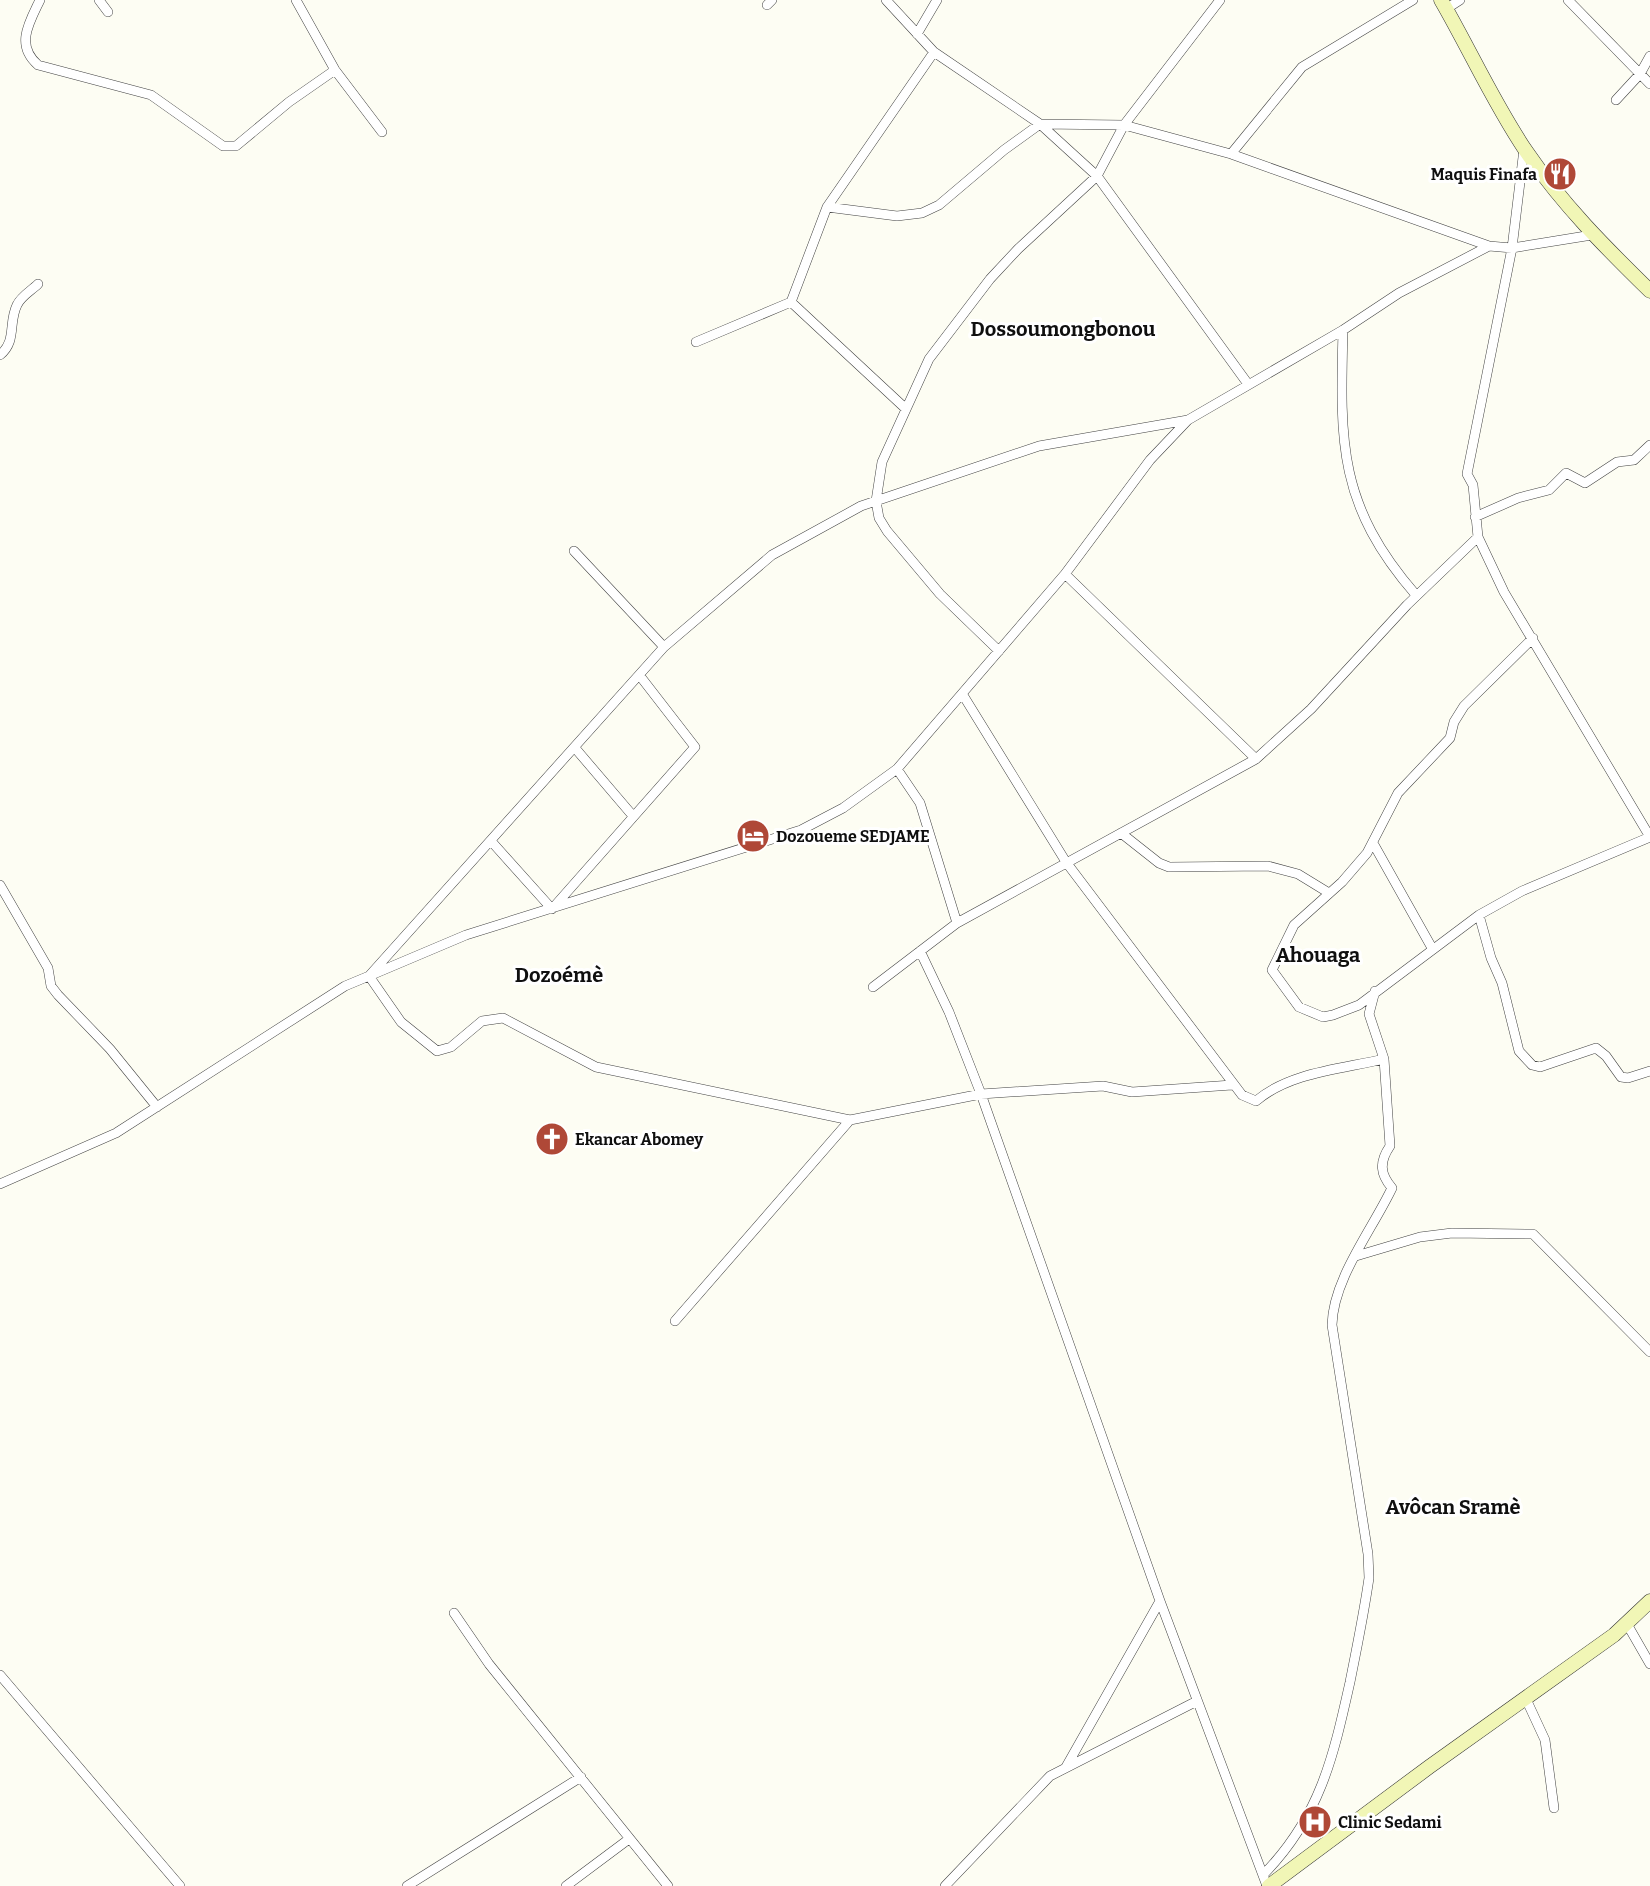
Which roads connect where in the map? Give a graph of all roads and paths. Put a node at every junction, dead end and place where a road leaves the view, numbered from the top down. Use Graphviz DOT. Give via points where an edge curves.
graph roads {
  1 [pos="40,0"];
  2 [pos="99,0"];
  3 [pos="296,0"];
  4 [pos="886,0"];
  5 [pos="937,0"];
  6 [pos="1220,0"];
  7 [pos="1413,0"];
  8 [pos="1460,0"];
  9 [pos="1568,0"];
  10 [pos="1444,4"];
  11 [pos="108,12"];
  12 [pos="917,34"];
  13 [pos="934,52"];
  14 [pos="1650,56"];
  15 [pos="334,70"];
  16 [pos="1640,74"];
  17 [pos="1650,84"];
  18 [pos="1616,100"];
  19 [pos="1040,124"];
  20 [pos="1124,125"];
  21 [pos="382,132"];
  22 [pos="1524,149"];
  23 [pos="1231,154"];
  24 [pos="1097,176"];
  25 [pos="827,207"];
  26 [pos="1592,235"];
  27 [pos="1488,246"];
  28 [pos="1512,248"];
  29 [pos="38,284"];
  30 [pos="1650,291"];
  31 [pos="791,302"];
  32 [pos="1343,330"];
  33 [pos="696,342"];
  34 [pos="0,355"];
  35 [pos="1248,384"];
  36 [pos="905,408"];
  37 [pos="1188,420"];
  38 [pos="1650,445"];
  39 [pos="876,501"];
  40 [pos="1475,517"];
  41 [pos="1478,537"];
  42 [pos="574,551"];
  43 [pos="1065,574"];
  44 [pos="1416,596"];
  45 [pos="1533,638"];
  46 [pos="664,647"];
  47 [pos="999,651"];
  48 [pos="640,676"];
  49 [pos="963,695"];
  50 [pos="575,748"];
  51 [pos="1256,759"];
  52 [pos="897,769"];
  53 [pos="633,816"];
  54 [pos="1121,833"];
  55 [pos="1650,837"];
  56 [pos="491,841"];
  57 [pos="1373,843"];
  58 [pos="1066,862"];
  59 [pos="0,885"];
  60 [pos="1329,893"];
  61 [pos="552,909"];
  62 [pos="1479,915"];
  63 [pos="957,923"];
  64 [pos="1432,948"];
  65 [pos="920,951"];
  66 [pos="369,976"];
  67 [pos="873,987"];
  68 [pos="1376,991"];
  69 [pos="1384,1059"];
  70 [pos="1650,1071"];
  71 [pos="1232,1086"];
  72 [pos="981,1094"];
  73 [pos="158,1107"];
  74 [pos="850,1120"];
  75 [pos="0,1184"];
  76 [pos="1356,1256"];
  77 [pos="675,1321"];
  78 [pos="1650,1352"];
  79 [pos="1160,1601"];
  80 [pos="1650,1601"];
  81 [pos="454,1613"];
  82 [pos="1627,1624"];
  83 [pos="1650,1664"];
  84 [pos="0,1675"];
  85 [pos="1526,1699"];
  86 [pos="1197,1701"];
  87 [pos="1065,1767"];
  88 [pos="581,1777"];
  89 [pos="1554,1808"];
  90 [pos="629,1839"];
  91 [pos="1266,1882"];
  92 [pos="180,1886"];
  93 [pos="407,1886"];
  94 [pos="566,1886"];
  95 [pos="668,1886"];
  96 [pos="945,1886"];
  1 -- 15 [label="street" via="24,40 26,51 38,65 151,95 223,146 236,146"];
  2 -- 11 [label="street"];
  3 -- 15 [label="street"];
  4 -- 12 [label="street"];
  5 -- 12 [label="street"];
  6 -- 20 [label="street"];
  7 -- 23 [label="street" via="1302,67"];
  8 -- 10 [label="street"];
  9 -- 16 [label="street"];
  10 -- 22 [label="main road"];
  12 -- 13 [label="street"];
  13 -- 19 [label="street"];
  13 -- 25 [label="street"];
  14 -- 16 [label="street"];
  15 -- 21 [label="street"];
  16 -- 17 [label="street"];
  16 -- 18 [label="street"];
  19 -- 20 [label="street"];
  19 -- 24 [label="street"];
  19 -- 25 [label="street" via="939,205 922,213 897,216"];
  20 -- 23 [label="street"];
  20 -- 24 [label="street"];
  22 -- 26 [label="main road"];
  22 -- 28 [label="street"];
  23 -- 27 [label="street"];
  24 -- 35 [label="street"];
  24 -- 36 [label="street" via="990,279 929,359"];
  25 -- 31 [label="street"];
  26 -- 28 [label="street"];
  26 -- 30 [label="main road"];
  27 -- 28 [label="street"];
  27 -- 32 [label="street" via="1399,293"];
  28 -- 40 [label="street" via="1467,474 1473,485"];
  29 -- 34 [label="street" via="17,305 9,346"];
  31 -- 33 [label="street"];
  31 -- 36 [label="street"];
  32 -- 35 [label="street"];
  32 -- 44 [label="street" via="1341,410 1350,482 1382,552"];
  35 -- 37 [label="street"];
  36 -- 39 [label="street" via="882,462"];
  37 -- 39 [label="street" via="1039,446"];
  37 -- 43 [label="street" via="1149,460"];
  38 -- 40 [label="street" via="1634,460 1617,462 1585,483 1566,473 1549,490 1518,498"];
  39 -- 46 [label="street" via="772,555"];
  39 -- 47 [label="street" via="879,518 915,568"];
  40 -- 41 [label="street"];
  41 -- 44 [label="street"];
  41 -- 45 [label="street" via="1504,592"];
  42 -- 46 [label="street"];
  43 -- 47 [label="street"];
  43 -- 51 [label="street"];
  44 -- 51 [label="street" via="1311,709"];
  45 -- 55 [label="street"];
  45 -- 57 [label="street" via="1464,706 1450,738 1398,793"];
  46 -- 48 [label="street"];
  47 -- 49 [label="street"];
  48 -- 50 [label="street"];
  48 -- 53 [label="street" via="695,747"];
  49 -- 52 [label="street"];
  49 -- 58 [label="street"];
  50 -- 53 [label="street"];
  50 -- 56 [label="street"];
  51 -- 54 [label="street"];
  52 -- 61 [label="street" via="843,808 801,830"];
  52 -- 63 [label="street" via="920,803"];
  53 -- 61 [label="street"];
  54 -- 58 [label="street"];
  54 -- 60 [label="street" via="1169,867 1268,866 1298,874"];
  55 -- 62 [label="street" via="1522,891"];
  56 -- 61 [label="street"];
  56 -- 66 [label="street"];
  57 -- 60 [label="street" via="1357,866"];
  57 -- 64 [label="street"];
  58 -- 63 [label="street"];
  58 -- 71 [label="street"];
  59 -- 73 [label="street" via="48,968 57,995 110,1049"];
  60 -- 68 [label="street" via="1294,925 1272,970 1299,1007 1323,1017 1359,1005"];
  61 -- 66 [label="street" via="466,935"];
  62 -- 64 [label="street"];
  62 -- 70 [label="street" via="1505,991 1518,1051 1524,1058 1540,1067 1596,1048 1621,1077"];
  63 -- 65 [label="street"];
  64 -- 68 [label="street"];
  65 -- 67 [label="street"];
  65 -- 72 [label="street"];
  66 -- 73 [label="street" via="345,986"];
  66 -- 74 [label="street" via="401,1022 437,1051 451,1047 482,1021 503,1018 596,1067"];
  68 -- 69 [label="street" via="1369,1014"];
  69 -- 71 [label="street" via="1300,1078 1256,1101"];
  69 -- 76 [label="street" via="1390,1146 1383,1157 1382,1176 1392,1188"];
  71 -- 72 [label="street" via="1132,1092 1103,1086"];
  72 -- 74 [label="street"];
  72 -- 79 [label="street"];
  73 -- 75 [label="street" via="116,1133"];
  74 -- 77 [label="street"];
  76 -- 78 [label="street" via="1420,1237 1452,1233 1533,1234"];
  76 -- 91 [label="street" via="1335,1301 1332,1325 1370,1567 1365,1604 1334,1756 1325,1780"];
  79 -- 86 [label="street"];
  79 -- 87 [label="street"];
  80 -- 82 [label="main road"];
  81 -- 88 [label="street" via="489,1664"];
  82 -- 83 [label="street"];
  82 -- 85 [label="main road"];
  84 -- 92 [label="street"];
  85 -- 89 [label="street" via="1545,1740"];
  85 -- 91 [label="main road"];
  86 -- 87 [label="street"];
  86 -- 91 [label="street"];
  87 -- 96 [label="street" via="1050,1776"];
  88 -- 90 [label="street"];
  88 -- 93 [label="street"];
  90 -- 94 [label="street"];
  90 -- 95 [label="street"];
}
